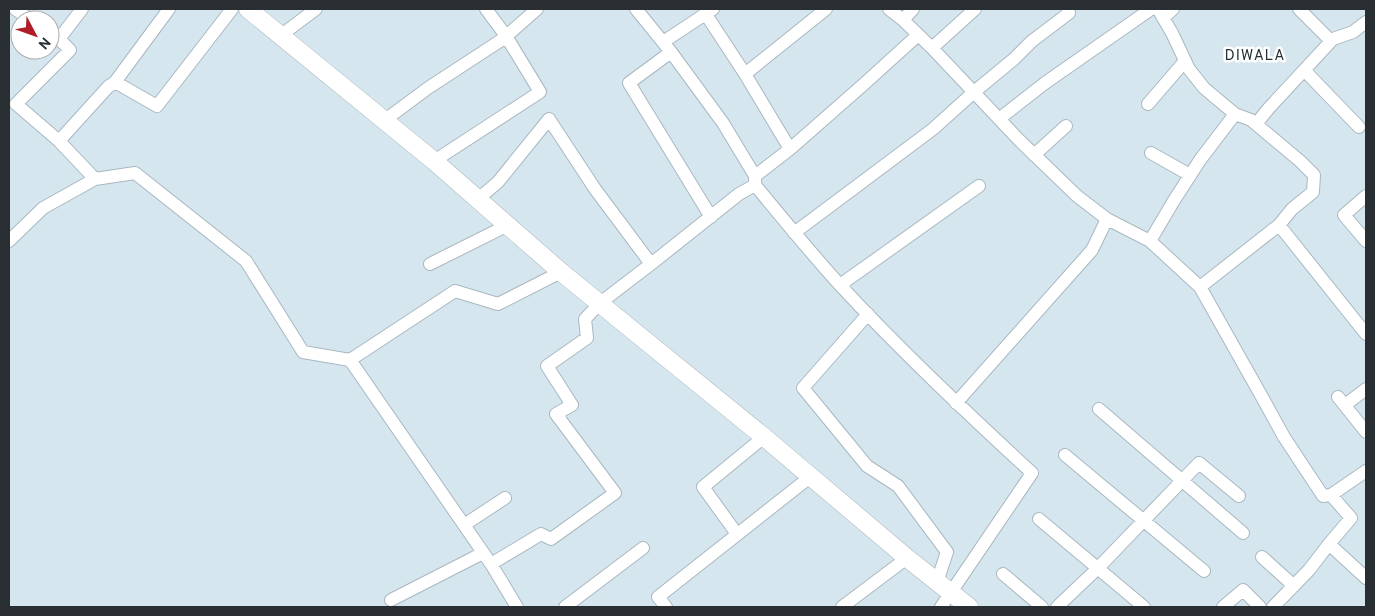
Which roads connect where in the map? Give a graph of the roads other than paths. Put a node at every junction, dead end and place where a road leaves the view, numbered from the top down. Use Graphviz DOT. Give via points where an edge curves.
graph roads {
  1 [pos="82,9"];
  2 [pos="170,9"];
  3 [pos="232,9"];
  4 [pos="248,9"];
  5 [pos="316,9"];
  6 [pos="486,9"];
  7 [pos="537,9"];
  8 [pos="636,9"];
  9 [pos="826,9"];
  10 [pos="889,9"];
  11 [pos="913,9"];
  12 [pos="975,9"];
  13 [pos="1068,9"];
  14 [pos="1150,9"];
  15 [pos="1173,9"];
  16 [pos="1300,9"];
  17 [pos="709,11"];
  18 [pos="1160,13"];
  19 [pos="903,20"];
  20 [pos="1366,22"];
  21 [pos="60,31"];
  22 [pos="918,35"];
  23 [pos="280,36"];
  24 [pos="506,36"];
  25 [pos="60,41"];
  26 [pos="663,42"];
  27 [pos="1331,42"];
  28 [pos="932,48"];
  29 [pos="671,52"];
  30 [pos="60,60"];
  31 [pos="60,60"];
  32 [pos="1185,61"];
  33 [pos="1304,70"];
  34 [pos="745,74"];
  35 [pos="115,82"];
  36 [pos="974,92"];
  37 [pos="1148,104"];
  38 [pos="12,108"];
  39 [pos="1235,114"];
  40 [pos="999,119"];
  41 [pos="385,120"];
  42 [pos="1256,124"];
  43 [pos="1066,126"];
  44 [pos="1358,127"];
  45 [pos="58,141"];
  46 [pos="790,149"];
  47 [pos="1152,153"];
  48 [pos="1034,154"];
  49 [pos="434,161"];
  50 [pos="1190,175"];
  51 [pos="95,179"];
  52 [pos="755,181"];
  53 [pos="979,186"];
  54 [pos="1366,196"];
  55 [pos="478,198"];
  56 [pos="711,217"];
  57 [pos="1107,219"];
  58 [pos="508,225"];
  59 [pos="1279,225"];
  60 [pos="794,233"];
  61 [pos="9,241"];
  62 [pos="1150,241"];
  63 [pos="1366,241"];
  64 [pos="430,264"];
  65 [pos="651,264"];
  66 [pos="561,272"];
  67 [pos="840,285"];
  68 [pos="1200,287"];
  69 [pos="600,303"];
  70 [pos="868,314"];
  71 [pos="1366,334"];
  72 [pos="350,360"];
  73 [pos="1366,389"];
  74 [pos="956,403"];
  75 [pos="1099,409"];
  76 [pos="1366,432"];
  77 [pos="764,437"];
  78 [pos="1065,455"];
  79 [pos="1366,471"];
  80 [pos="810,477"];
  81 [pos="1182,481"];
  82 [pos="1331,495"];
  83 [pos="1239,496"];
  84 [pos="505,498"];
  85 [pos="1039,519"];
  86 [pos="1143,521"];
  87 [pos="464,525"];
  88 [pos="1243,533"];
  89 [pos="737,534"];
  90 [pos="1329,544"];
  91 [pos="643,548"];
  92 [pos="483,553"];
  93 [pos="1262,557"];
  94 [pos="907,558"];
  95 [pos="491,564"];
  96 [pos="1098,568"];
  97 [pos="1204,570"];
  98 [pos="1003,574"];
  99 [pos="1366,578"];
  100 [pos="937,582"];
  101 [pos="1294,586"];
  102 [pos="952,593"];
  103 [pos="391,600"];
  104 [pos="513,606"];
  105 [pos="566,607"];
  106 [pos="666,607"];
  107 [pos="842,607"];
  108 [pos="941,607"];
  109 [pos="969,607"];
  110 [pos="1042,607"];
  111 [pos="1057,607"];
  112 [pos="1144,607"];
  113 [pos="1223,607"];
  114 [pos="1260,607"];
  115 [pos="1273,607"];
  1 -- 21 [label="street"];
  2 -- 35 [label="street"];
  3 -- 35 [label="street" via="157,106"];
  4 -- 23 [label="street"];
  5 -- 23 [label="street"];
  6 -- 24 [label="street"];
  7 -- 24 [label="street"];
  8 -- 26 [label="street"];
  9 -- 34 [label="street"];
  10 -- 19 [label="street"];
  11 -- 19 [label="street"];
  12 -- 28 [label="street"];
  13 -- 36 [label="street" via="1070,13"];
  14 -- 40 [label="street"];
  15 -- 18 [label="street"];
  16 -- 27 [label="street"];
  17 -- 26 [label="street"];
  17 -- 34 [label="street"];
  18 -- 32 [label="street"];
  19 -- 22 [label="street"];
  20 -- 27 [label="street"];
  22 -- 28 [label="street"];
  22 -- 46 [label="street"];
  23 -- 41 [label="street"];
  24 -- 41 [label="street"];
  24 -- 49 [label="street" via="540,92"];
  25 -- 30 [label="street" via="70,50"];
  26 -- 29 [label="street"];
  27 -- 33 [label="street"];
  28 -- 36 [label="street"];
  29 -- 52 [label="street" via="723,123"];
  29 -- 56 [label="street" via="629,83"];
  31 -- 38 [label="street"];
  32 -- 37 [label="street"];
  32 -- 39 [label="street" via="1188,70 1204,88"];
  33 -- 42 [label="street"];
  33 -- 44 [label="street"];
  34 -- 46 [label="street"];
  35 -- 45 [label="street"];
  36 -- 40 [label="street"];
  36 -- 60 [label="street" via="933,129"];
  38 -- 45 [label="street"];
  39 -- 42 [label="street"];
  39 -- 50 [label="street"];
  40 -- 48 [label="street"];
  41 -- 49 [label="street"];
  42 -- 59 [label="street" via="1314,175 1312,192"];
  43 -- 48 [label="street"];
  45 -- 51 [label="street"];
  46 -- 52 [label="street"];
  47 -- 50 [label="street"];
  48 -- 57 [label="street" via="1077,196"];
  49 -- 55 [label="street"];
  50 -- 62 [label="street"];
  51 -- 61 [label="street" via="43,208"];
  51 -- 72 [label="street" via="135,173 246,261 303,352"];
  52 -- 56 [label="street"];
  52 -- 60 [label="street"];
  53 -- 67 [label="street"];
  54 -- 63 [label="street" via="1344,215"];
  55 -- 58 [label="street"];
  55 -- 65 [label="street" via="498,182 549,119 595,189"];
  56 -- 65 [label="street"];
  57 -- 62 [label="street"];
  57 -- 74 [label="street" via="1092,250"];
  58 -- 64 [label="street"];
  58 -- 66 [label="street"];
  59 -- 68 [label="street"];
  59 -- 71 [label="street"];
  60 -- 67 [label="street"];
  62 -- 68 [label="street"];
  65 -- 69 [label="street"];
  66 -- 69 [label="street"];
  66 -- 72 [label="street" via="498,304 454,291"];
  67 -- 70 [label="street"];
  68 -- 82 [label="street" via="1284,437 1323,496"];
  69 -- 77 [label="street"];
  69 -- 95 [label="street" via="585,319 588,338 547,366 572,405 556,414 615,493 552,539 541,534"];
  70 -- 74 [label="street"];
  70 -- 100 [label="street" via="803,388 867,466 898,486 947,552"];
  72 -- 87 [label="street"];
  73 -- 76 [label="street" via="1341,401"];
  74 -- 102 [label="street" via="1032,473"];
  75 -- 81 [label="street"];
  77 -- 80 [label="street"];
  77 -- 89 [label="street" via="703,488"];
  78 -- 86 [label="street"];
  79 -- 82 [label="street"];
  80 -- 89 [label="street"];
  80 -- 94 [label="street"];
  81 -- 83 [label="street" via="1199,463"];
  81 -- 86 [label="street"];
  81 -- 88 [label="street"];
  82 -- 90 [label="street" via="1351,518"];
  84 -- 87 [label="street"];
  85 -- 96 [label="street"];
  86 -- 96 [label="street"];
  86 -- 97 [label="street"];
  87 -- 92 [label="street"];
  89 -- 106 [label="street" via="658,597"];
  90 -- 99 [label="street"];
  90 -- 101 [label="street"];
  91 -- 105 [label="street"];
  92 -- 95 [label="street"];
  92 -- 103 [label="street"];
  93 -- 101 [label="street"];
  94 -- 100 [label="street"];
  94 -- 107 [label="street"];
  95 -- 104 [label="street"];
  96 -- 111 [label="street"];
  96 -- 112 [label="street"];
  98 -- 110 [label="street"];
  100 -- 102 [label="street"];
  101 -- 115 [label="street"];
  102 -- 108 [label="street"];
  102 -- 109 [label="street"];
  113 -- 114 [label="street" via="1243,590"];
}
